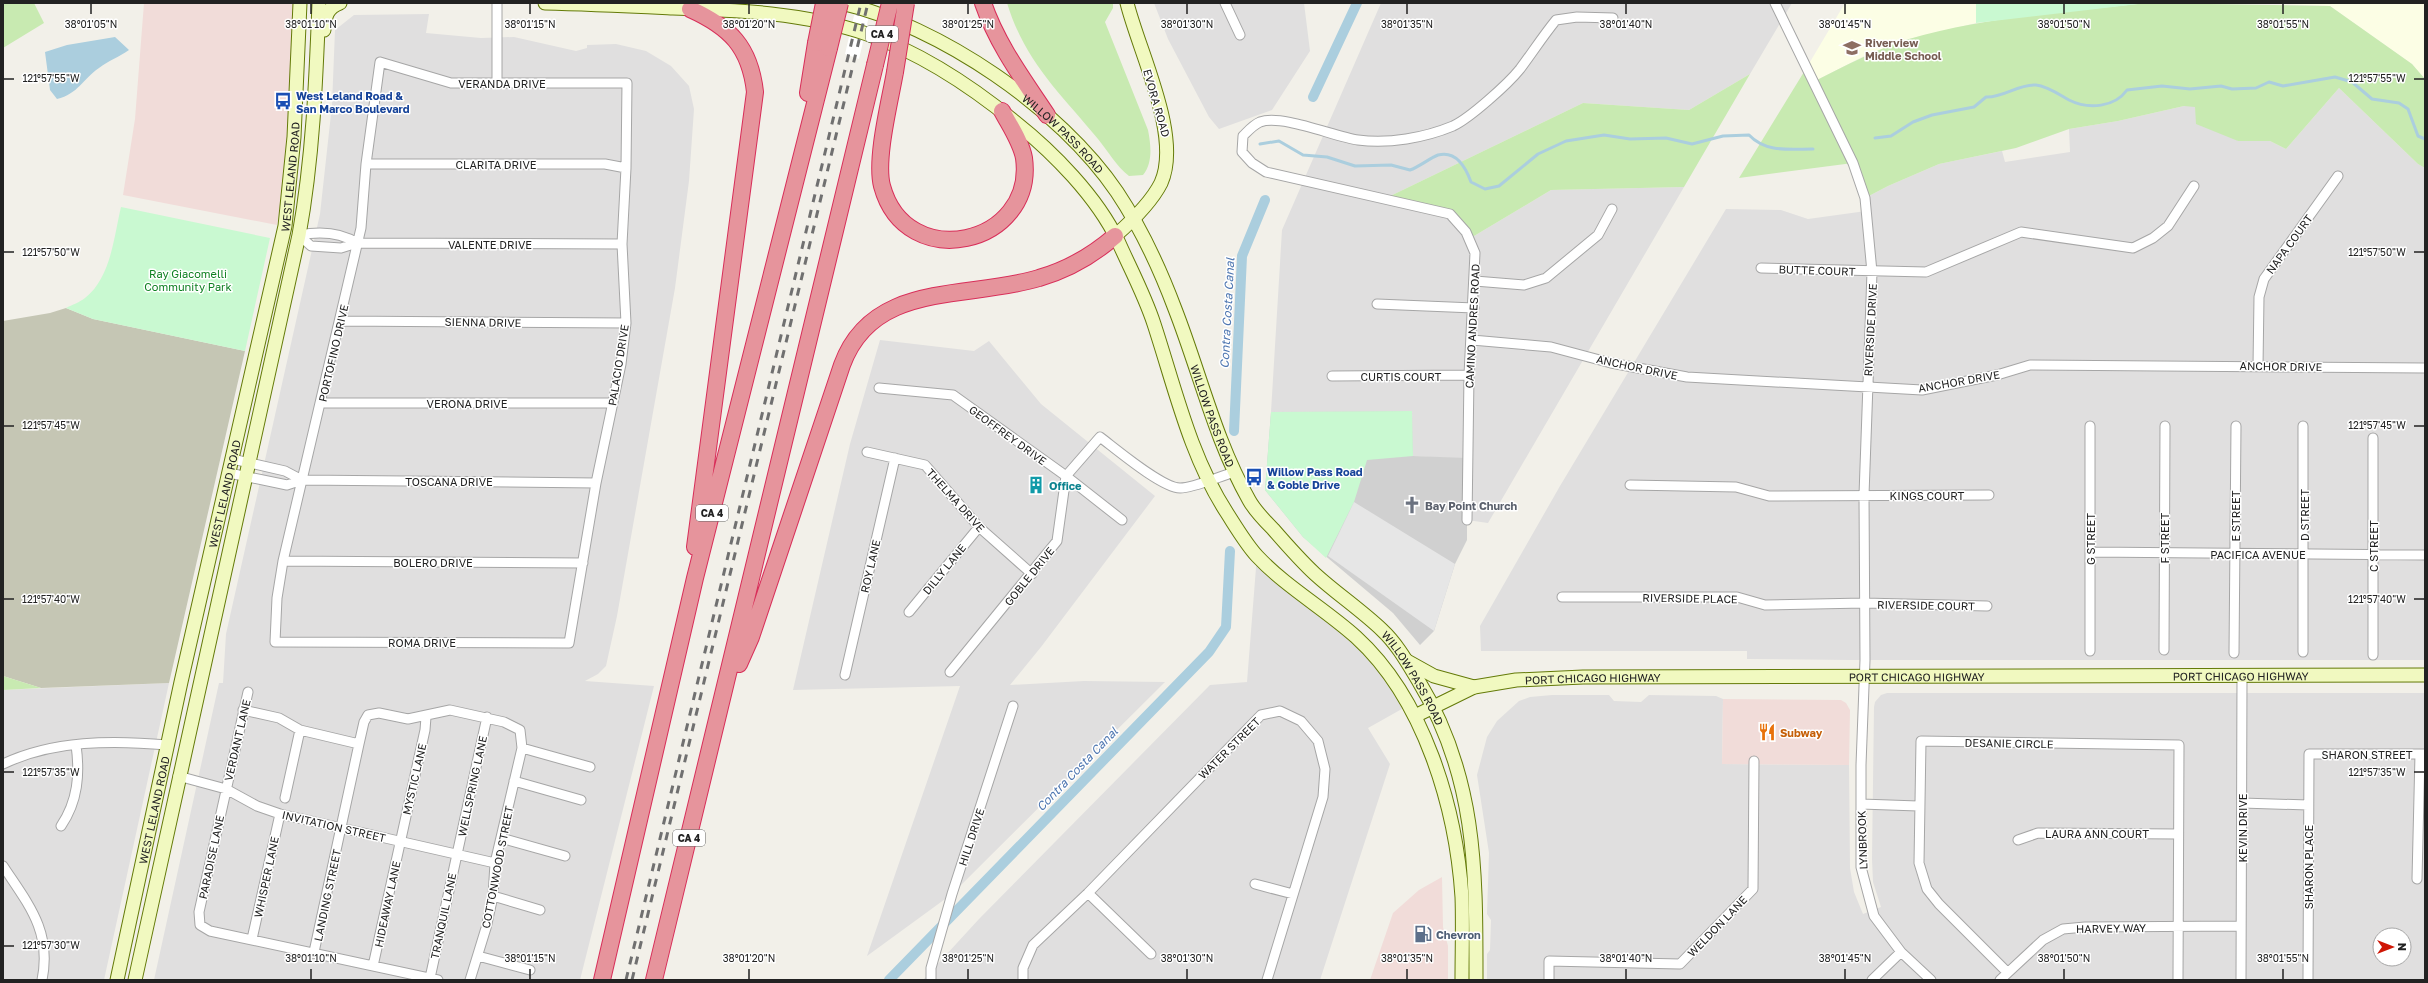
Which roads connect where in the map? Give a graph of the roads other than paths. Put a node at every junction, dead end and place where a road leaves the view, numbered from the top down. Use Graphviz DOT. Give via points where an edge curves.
graph roads {
  1 [pos="300,3"];
  2 [pos="318,3"];
  3 [pos="340,3"];
  4 [pos="497,3"];
  5 [pos="545,3"];
  6 [pos="824,3"];
  7 [pos="840,3"];
  8 [pos="890,3"];
  9 [pos="906,3"];
  10 [pos="983,3"];
  11 [pos="1128,3"];
  12 [pos="1225,3"];
  13 [pos="1775,3"];
  14 [pos="696,7"];
  15 [pos="1613,18"];
  16 [pos="1240,35"];
  17 [pos="822,45"];
  18 [pos="380,62"];
  19 [pos="497,83"];
  20 [pos="627,83"];
  21 [pos="1002,111"];
  22 [pos="1047,115"];
  23 [pos="312,132"];
  24 [pos="294,136"];
  25 [pos="366,164"];
  26 [pos="626,168"];
  27 [pos="2338,176"];
  28 [pos="2194,186"];
  29 [pos="1612,209"];
  30 [pos="1133,219"];
  31 [pos="299,234"];
  32 [pos="283,236"];
  33 [pos="1115,236"];
  34 [pos="357,243"];
  35 [pos="622,244"];
  36 [pos="1761,268"];
  37 [pos="1872,272"];
  38 [pos="1475,281"];
  39 [pos="1377,304"];
  40 [pos="1474,308"];
  41 [pos="341,321"];
  42 [pos="626,323"];
  43 [pos="279,326"];
  44 [pos="1472,340"];
  45 [pos="2258,366"];
  46 [pos="2425,368"];
  47 [pos="1469,375"];
  48 [pos="1332,376"];
  49 [pos="1867,386"];
  50 [pos="879,388"];
  51 [pos="321,403"];
  52 [pos="612,403"];
  53 [pos="2090,426"];
  54 [pos="2165,426"];
  55 [pos="2236,426"];
  56 [pos="2303,426"];
  57 [pos="2373,438"];
  58 [pos="867,452"];
  59 [pos="895,458"];
  60 [pos="232,459"];
  61 [pos="249,463"];
  62 [pos="1235,472"];
  63 [pos="229,473"];
  64 [pos="1066,476"];
  65 [pos="246,477"];
  66 [pos="302,480"];
  67 [pos="1207,480"];
  68 [pos="596,482"];
  69 [pos="1630,485"];
  70 [pos="1864,495"];
  71 [pos="1989,495"];
  72 [pos="1122,520"];
  73 [pos="1467,520"];
  74 [pos="979,527"];
  75 [pos="2090,552"];
  76 [pos="2164,554"];
  77 [pos="2235,554"];
  78 [pos="2304,554"];
  79 [pos="2425,555"];
  80 [pos="2374,556"];
  81 [pos="283,561"];
  82 [pos="583,563"];
  83 [pos="1032,574"];
  84 [pos="696,578"];
  85 [pos="1562,597"];
  86 [pos="1864,603"];
  87 [pos="1987,606"];
  88 [pos="910,612"];
  89 [pos="275,642"];
  90 [pos="569,643"];
  91 [pos="2164,650"];
  92 [pos="2090,651"];
  93 [pos="2303,652"];
  94 [pos="2234,653"];
  95 [pos="2373,655"];
  96 [pos="1406,660"];
  97 [pos="950,672"];
  98 [pos="845,675"];
  99 [pos="2425,675"];
  100 [pos="2242,676"];
  101 [pos="1864,677"];
  102 [pos="180,682"];
  103 [pos="1474,687"];
  104 [pos="248,692"];
  105 [pos="724,696"];
  106 [pos="1013,706"];
  107 [pos="1435,708"];
  108 [pos="243,710"];
  109 [pos="1415,716"];
  110 [pos="426,717"];
  111 [pos="487,717"];
  112 [pos="300,730"];
  113 [pos="359,744"];
  114 [pos="76,745"];
  115 [pos="167,745"];
  116 [pos="522,748"];
  117 [pos="2309,754"];
  118 [pos="2422,754"];
  119 [pos="1754,761"];
  120 [pos="3,764"];
  121 [pos="590,767"];
  122 [pos="178,776"];
  123 [pos="514,781"];
  124 [pos="226,789"];
  125 [pos="285,798"];
  126 [pos="581,800"];
  127 [pos="2242,803"];
  128 [pos="1861,804"];
  129 [pos="2308,805"];
  130 [pos="1918,806"];
  131 [pos="280,814"];
  132 [pos="61,826"];
  133 [pos="341,828"];
  134 [pos="2178,834"];
  135 [pos="501,838"];
  136 [pos="2018,840"];
  137 [pos="400,842"];
  138 [pos="145,850"];
  139 [pos="457,854"];
  140 [pos="565,856"];
  141 [pos="495,863"];
  142 [pos="3,866"];
  143 [pos="2417,878"];
  144 [pos="1255,884"];
  145 [pos="1088,893"];
  146 [pos="1293,894"];
  147 [pos="492,896"];
  148 [pos="540,910"];
  149 [pos="2241,926"];
  150 [pos="2178,928"];
  151 [pos="252,939"];
  152 [pos="314,952"];
  153 [pos="1900,952"];
  154 [pos="1151,954"];
  155 [pos="478,956"];
  156 [pos="373,966"];
  157 [pos="530,970"];
  158 [pos="2007,972"];
  159 [pos="434,979"];
  160 [pos="42,980"];
  161 [pos="117,980"];
  162 [pos="135,980"];
  163 [pos="470,980"];
  164 [pos="602,980"];
  165 [pos="654,980"];
  166 [pos="931,980"];
  167 [pos="1023,980"];
  168 [pos="1267,980"];
  169 [pos="1462,980"];
  170 [pos="1476,980"];
  171 [pos="1549,980"];
  172 [pos="1872,980"];
  173 [pos="1931,980"];
  174 [pos="2000,980"];
  175 [pos="2178,980"];
  176 [pos="2241,980"];
  177 [pos="2308,980"];
  1 -- 24 [label="main road, WEST LELAND ROAD"];
  2 -- 23 [label="main road, WEST LELAND ROAD"];
  3 -- 23 [label="main road" via="329,10 325,17 321,87"];
  4 -- 19 [label="street"];
  5 -- 14 [label="main road, WILLOW PASS ROAD"];
  6 -- 17 [label="highway, bridge"];
  7 -- 17 [label="highway, CA 4, bridge"];
  7 -- 22 [label="main road, WILLOW PASS ROAD" via="871,10 948,45"];
  8 -- 105 [label="highway, CA 4, bridge"];
  9 -- 21 [label="highway, bridge" via="881,158 882,186 890,206 903,222 919,233 938,239 958,240 975,237 992,229 1009,210 1017,199 1023,179 1024,158 1017,138"];
  10 -- 22 [label="highway" via="1009,59"];
  11 -- 30 [label="main road, EVORA ROAD" via="1164,126 1168,154 1161,182 1154,195"];
  12 -- 16 [label="street"];
  13 -- 37 [label="street, RIVERSIDE DRIVE" via="1853,163 1865,198"];
  14 -- 21 [label="main road, WILLOW PASS ROAD" via="785,15 867,34 936,66"];
  14 -- 84 [label="highway" via="732,35 749,61 756,92 695,538"];
  15 -- 38 [label="street, CAMINO ANDRES ROAD" via="1577,17 1556,20 1519,70 1477,109 1454,125 1420,137 1384,141 1357,140 1314,128 1260,122 1243,136 1242,152 1252,163 1266,172 1450,214 1466,232 1475,253"];
  17 -- 84 [label="highway, CA 4" via="791,197"];
  18 -- 19 [label="street, VERANDA DRIVE" via="451,83"];
  18 -- 25 [label="street, PORTOFINO DRIVE"];
  19 -- 20 [label="street, VERANDA DRIVE"];
  20 -- 26 [label="street, PALACIO DRIVE"];
  21 -- 33 [label="main road, WILLOW PASS ROAD" via="1040,142 1069,174 1101,212"];
  22 -- 30 [label="main road, WILLOW PASS ROAD" via="1099,169"];
  23 -- 31 [label="main road, WEST LELAND ROAD" via="306,199"];
  24 -- 31 [label="main road" via="301,152 293,218 293,229"];
  24 -- 32 [label="main road, WEST LELAND ROAD"];
  25 -- 26 [label="street, CLARITA DRIVE" via="605,164"];
  25 -- 34 [label="street, PORTOFINO DRIVE" via="361,228"];
  26 -- 35 [label="street, PALACIO DRIVE"];
  27 -- 45 [label="street, NAPA COURT" via="2264,279 2259,297"];
  28 -- 37 [label="street, BUTTE COURT" via="2168,226 2153,238 2133,248 2021,232 1926,272"];
  29 -- 38 [label="street" via="1598,235 1546,278 1524,285"];
  30 -- 33 [label="main road, EVORA ROAD"];
  30 -- 62 [label="main road, WILLOW PASS ROAD" via="1176,310 1216,431"];
  31 -- 34 [label="street, VALENTE DRIVE" via="314,232 346,235"];
  31 -- 34 [label="street, VALENTE DRIVE" via="311,246 341,248"];
  31 -- 43 [label="main road, WEST LELAND ROAD"];
  32 -- 43 [label="main road" via="288,246 288,256 277,307"];
  32 -- 60 [label="main road, WEST LELAND ROAD" via="254,353"];
  33 -- 67 [label="main road, WILLOW PASS ROAD" via="1152,318 1192,443"];
  33 -- 105 [label="highway" via="1098,250 1065,269 1038,279 906,302 876,317 859,332 844,359 751,637"];
  34 -- 35 [label="street, VALENTE DRIVE"];
  34 -- 41 [label="street, PORTOFINO DRIVE"];
  35 -- 42 [label="street, PALACIO DRIVE"];
  36 -- 37 [label="street, BUTTE COURT"];
  37 -- 49 [label="street, RIVERSIDE DRIVE"];
  38 -- 40 [label="street, CAMINO ANDRES ROAD"];
  39 -- 40 [label="street"];
  40 -- 44 [label="street, CAMINO ANDRES ROAD"];
  41 -- 42 [label="street, SIENNA DRIVE"];
  41 -- 51 [label="street, PORTOFINO DRIVE"];
  42 -- 52 [label="street, PALACIO DRIVE"];
  43 -- 61 [label="main road, WEST LELAND ROAD"];
  44 -- 47 [label="street, CAMINO ANDRES ROAD"];
  44 -- 49 [label="street, ANCHOR DRIVE" via="1552,347 1611,363 1687,377"];
  45 -- 46 [label="street, ANCHOR DRIVE"];
  45 -- 49 [label="street, ANCHOR DRIVE" via="2030,365 1997,375 1922,390"];
  47 -- 48 [label="street, CURTIS COURT"];
  47 -- 73 [label="street, CAMINO ANDRES ROAD"];
  49 -- 70 [label="street, RIVERSIDE DRIVE"];
  50 -- 64 [label="street, GEOFFREY DRIVE" via="953,395"];
  51 -- 52 [label="street, VERONA DRIVE"];
  51 -- 66 [label="street, PORTOFINO DRIVE"];
  52 -- 68 [label="street, PALACIO DRIVE"];
  53 -- 75 [label="street, G STREET"];
  54 -- 76 [label="street, F STREET"];
  55 -- 77 [label="street, E STREET"];
  56 -- 78 [label="street, D STREET"];
  57 -- 80 [label="street, C STREET"];
  58 -- 59 [label="street, THELMA DRIVE"];
  59 -- 74 [label="street, THELMA DRIVE" via="925,465"];
  59 -- 98 [label="street, ROY LANE"];
  60 -- 61 [label="street, TOSCANA DRIVE"];
  60 -- 63 [label="main road, WEST LELAND ROAD"];
  61 -- 65 [label="main road, WEST LELAND ROAD"];
  61 -- 66 [label="street, TOSCANA DRIVE" via="285,471"];
  62 -- 67 [label="street"];
  62 -- 96 [label="main road, WILLOW PASS ROAD" via="1250,502 1280,537 1316,574 1363,611 1391,639"];
  63 -- 65 [label="street, TOSCANA DRIVE"];
  63 -- 102 [label="main road, WEST LELAND ROAD"];
  64 -- 67 [label="street" via="1100,437 1164,483 1178,488"];
  64 -- 72 [label="street, GEOFFREY DRIVE"];
  64 -- 83 [label="street, GOBLE DRIVE" via="1057,541"];
  65 -- 66 [label="street, TOSCANA DRIVE" via="287,485"];
  65 -- 122 [label="main road, WEST LELAND ROAD"];
  66 -- 68 [label="street, TOSCANA DRIVE"];
  66 -- 81 [label="street, PORTOFINO DRIVE"];
  67 -- 109 [label="main road, WILLOW PASS ROAD" via="1257,556 1357,638 1388,671"];
  68 -- 82 [label="street, PALACIO DRIVE"];
  69 -- 70 [label="street, KINGS COURT" via="1736,487 1769,496"];
  70 -- 71 [label="street, KINGS COURT"];
  70 -- 86 [label="street, RIVERSIDE DRIVE"];
  74 -- 83 [label="street, THELMA DRIVE"];
  74 -- 88 [label="street, DILLY LANE"];
  75 -- 76 [label="street, PACIFICA AVENUE"];
  75 -- 92 [label="street, G STREET"];
  76 -- 77 [label="street, PACIFICA AVENUE"];
  76 -- 91 [label="street, F STREET"];
  77 -- 78 [label="street, PACIFICA AVENUE"];
  77 -- 94 [label="street, E STREET"];
  78 -- 80 [label="street, PACIFICA AVENUE"];
  78 -- 93 [label="street, D STREET"];
  79 -- 80 [label="street, PACIFICA AVENUE"];
  80 -- 95 [label="street, C STREET"];
  81 -- 82 [label="street, BOLERO DRIVE"];
  81 -- 89 [label="street, PORTOFINO DRIVE" via="277,598"];
  82 -- 90 [label="street, PALACIO DRIVE"];
  83 -- 97 [label="street, GOBLE DRIVE"];
  84 -- 164 [label="highway, CA 4"];
  85 -- 86 [label="street, RIVERSIDE PLACE" via="1737,597 1764,605"];
  86 -- 87 [label="street, RIVERSIDE COURT"];
  86 -- 101 [label="street, RIVERSIDE DRIVE"];
  89 -- 90 [label="street, ROMA DRIVE"];
  96 -- 103 [label="main road" via="1434,676"];
  96 -- 107 [label="main road, WILLOW PASS ROAD"];
  99 -- 100 [label="main road, PORT CHICAGO HIGHWAY"];
  100 -- 101 [label="main road, PORT CHICAGO HIGHWAY"];
  100 -- 127 [label="street, KEVIN DRIVE"];
  101 -- 103 [label="main road, PORT CHICAGO HIGHWAY" via="1583,677 1516,680"];
  101 -- 128 [label="street, LYNBROOK"];
  102 -- 115 [label="main road, WEST LELAND ROAD"];
  102 -- 122 [label="main road" via="183,711 173,760"];
  103 -- 107 [label="main road, PORT CHICAGO HIGHWAY"];
  104 -- 108 [label="street, VERDANT LANE"];
  105 -- 165 [label="highway, CA 4"];
  106 -- 166 [label="street, HILL DRIVE" via="952,894 931,968"];
  107 -- 109 [label="main road, PORT CHICAGO HIGHWAY"];
  107 -- 170 [label="main road, WILLOW PASS ROAD" via="1456,761 1469,822 1474,861"];
  108 -- 112 [label="street" via="278,718"];
  108 -- 124 [label="street, VERDANT LANE"];
  109 -- 169 [label="main road, WILLOW PASS ROAD" via="1438,777 1453,829 1462,898"];
  110 -- 111 [label="street" via="439,711 450,710"];
  110 -- 113 [label="street, LANDING STREET" via="408,719 379,713 368,715"];
  110 -- 137 [label="street, MYSTIC LANE"];
  111 -- 116 [label="street, COTTONWOOD STREET" via="513,725 520,730"];
  111 -- 139 [label="street, WELLSPRING LANE"];
  112 -- 113 [label="street"];
  112 -- 125 [label="street"];
  113 -- 133 [label="street, LANDING STREET"];
  114 -- 115 [label="street"];
  114 -- 120 [label="street" via="45,751"];
  114 -- 132 [label="street" via="78,783 70,812"];
  115 -- 138 [label="main road, WEST LELAND ROAD"];
  116 -- 121 [label="street"];
  116 -- 123 [label="street, COTTONWOOD STREET"];
  117 -- 118 [label="street, SHARON STREET"];
  117 -- 129 [label="street, SHARON PLACE"];
  118 -- 143 [label="street"];
  119 -- 171 [label="street, WELDON LANE" via="1753,889 1680,964 1549,961"];
  122 -- 124 [label="street, INVITATION STREET"];
  122 -- 138 [label="main road" via="166,790 158,827"];
  122 -- 162 [label="main road, WEST LELAND ROAD"];
  123 -- 126 [label="street"];
  123 -- 135 [label="street, COTTONWOOD STREET"];
  124 -- 131 [label="street, INVITATION STREET" via="257,806"];
  124 -- 151 [label="street, PARADISE LANE" via="199,912 200,925 210,931"];
  127 -- 129 [label="street"];
  127 -- 149 [label="street, KEVIN DRIVE"];
  128 -- 130 [label="street"];
  128 -- 153 [label="street, LYNBROOK" via="1863,874 1874,916"];
  129 -- 177 [label="street, SHARON PLACE"];
  130 -- 134 [label="street, DESANIE CIRCLE" via="1921,741 2179,745"];
  130 -- 158 [label="street, DESANIE CIRCLE" via="1919,863 1927,889"];
  131 -- 133 [label="street, INVITATION STREET"];
  131 -- 151 [label="street, WHISPER LANE"];
  133 -- 137 [label="street, INVITATION STREET"];
  133 -- 152 [label="street, LANDING STREET"];
  134 -- 136 [label="street, LAURA ANN COURT" via="2038,833"];
  134 -- 150 [label="street, DESANIE CIRCLE"];
  135 -- 140 [label="street"];
  135 -- 141 [label="street, COTTONWOOD STREET"];
  137 -- 139 [label="street, INVITATION STREET"];
  137 -- 156 [label="street, HIDEAWAY LANE"];
  138 -- 161 [label="main road, WEST LELAND ROAD"];
  139 -- 141 [label="street, INVITATION STREET"];
  139 -- 159 [label="street, TRANQUIL LANE"];
  141 -- 147 [label="street, COTTONWOOD STREET"];
  142 -- 160 [label="street" via="38,920 46,962"];
  144 -- 146 [label="street"];
  145 -- 146 [label="street, WATER STREET" via="1261,715 1280,712 1301,721 1318,741 1326,769 1323,797"];
  145 -- 154 [label="street"];
  145 -- 167 [label="street, WATER STREET" via="1033,945 1023,968"];
  146 -- 168 [label="street, WATER STREET"];
  147 -- 148 [label="street"];
  147 -- 155 [label="street, COTTONWOOD STREET"];
  149 -- 150 [label="street, HARVEY WAY"];
  149 -- 176 [label="street, KEVIN DRIVE"];
  150 -- 158 [label="street, HARVEY WAY" via="2063,929 2043,940"];
  150 -- 175 [label="street, DESANIE CIRCLE"];
  151 -- 152 [label="street"];
  152 -- 156 [label="street"];
  153 -- 172 [label="street"];
  153 -- 173 [label="street, LYNBROOK"];
  155 -- 157 [label="street"];
  155 -- 163 [label="street, COTTONWOOD STREET"];
  156 -- 159 [label="street"];
  158 -- 174 [label="street, HARVEY WAY"];
}
